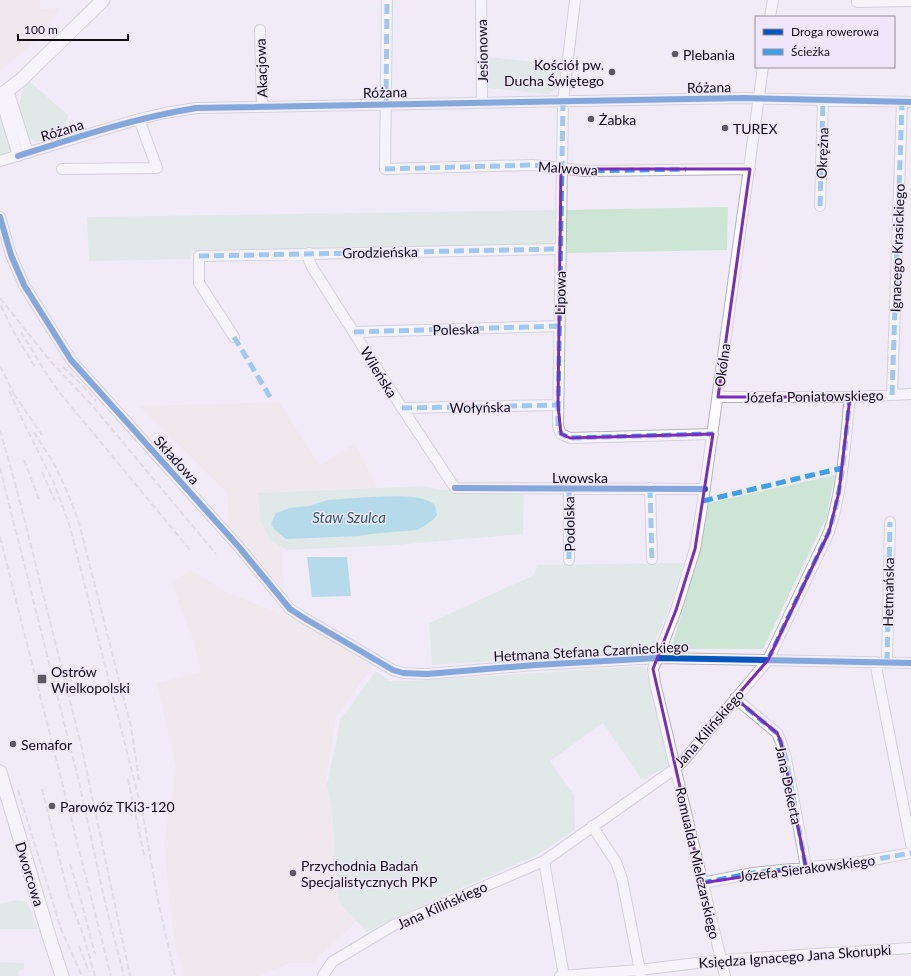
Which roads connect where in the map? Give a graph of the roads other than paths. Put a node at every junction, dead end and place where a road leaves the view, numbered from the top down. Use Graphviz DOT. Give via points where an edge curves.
graph roads {
  1 [pos="102,0"];
  2 [pos="387,0"];
  3 [pos="481,0"];
  4 [pos="574,0"];
  5 [pos="772,0"];
  6 [pos="911,1"];
  7 [pos="857,2"];
  8 [pos="770,16"];
  9 [pos="260,30"];
  10 [pos="763,68"];
  11 [pos="3,94"];
  12 [pos="759,98"];
  13 [pos="823,100"];
  14 [pos="563,101"];
  15 [pos="906,102"];
  16 [pos="482,103"];
  17 [pos="386,104"];
  18 [pos="262,107"];
  19 [pos="139,119"];
  20 [pos="23,155"];
  21 [pos="0,161"];
  22 [pos="561,168"];
  23 [pos="750,168"];
  24 [pos="62,169"];
  25 [pos="820,206"];
  26 [pos="0,217"];
  27 [pos="560,249"];
  28 [pos="309,253"];
  29 [pos="559,326"];
  30 [pos="354,332"];
  31 [pos="234,337"];
  32 [pos="911,394"];
  33 [pos="892,395"];
  34 [pos="718,397"];
  35 [pos="850,397"];
  36 [pos="558,405"];
  37 [pos="402,408"];
  38 [pos="713,434"];
  39 [pos="455,488"];
  40 [pos="650,488"];
  41 [pos="569,489"];
  42 [pos="705,489"];
  43 [pos="890,522"];
  44 [pos="652,559"];
  45 [pos="569,560"];
  46 [pos="657,658"];
  47 [pos="768,660"];
  48 [pos="875,662"];
  49 [pos="887,662"];
  50 [pos="911,663"];
  51 [pos="393,670"];
  52 [pos="735,698"];
  53 [pos="676,768"];
  54 [pos="0,772"];
  55 [pos="592,826"];
  56 [pos="911,844"];
  57 [pos="911,853"];
  58 [pos="544,861"];
  59 [pos="806,868"];
  60 [pos="702,883"];
  61 [pos="911,948"];
  62 [pos="722,960"];
  63 [pos="640,973"];
  64 [pos="62,976"];
  65 [pos="323,976"];
  66 [pos="560,976"];
  67 [pos="564,976"];
  68 [pos="725,976"];
  1 -- 11 [label="main road" via="22,79"];
  2 -- 17 [label="street"];
  3 -- 16 [label="street, Jesionowa"];
  4 -- 14 [label="street, Lipowa"];
  5 -- 8 [label="street"];
  6 -- 7 [label="street"];
  9 -- 18 [label="street, Akacjowa"];
  10 -- 12 [label="street, Okólna"];
  11 -- 20 [label="street, Różana"];
  12 -- 13 [label="street, Różana"];
  12 -- 14 [label="street, Różana"];
  12 -- 23 [label="street, Okólna"];
  13 -- 15 [label="street, Różana"];
  13 -- 25 [label="street, Okrężna"];
  14 -- 16 [label="street, Różana"];
  14 -- 22 [label="street, Lipowa"];
  15 -- 33 [label="street, Ignacego Krasickiego"];
  16 -- 17 [label="street, Różana"];
  17 -- 18 [label="street, Różana"];
  17 -- 22 [label="street, Malwowa" via="385,170 533,165"];
  18 -- 19 [label="street, Różana" via="196,108"];
  19 -- 20 [label="street, Różana"];
  19 -- 24 [label="street" via="157,168"];
  20 -- 21 [label="street"];
  22 -- 23 [label="street, Malwowa" via="585,171"];
  22 -- 27 [label="street, Lipowa"];
  23 -- 34 [label="street, Okólna"];
  26 -- 51 [label="street, Składowa" via="11,255 24,285 71,360 239,547 290,609"];
  27 -- 28 [label="street, Grodzieńska"];
  27 -- 29 [label="street, Lipowa"];
  28 -- 30 [label="street, Wileńska" via="312,267"];
  28 -- 31 [label="street, Grodzieńska" via="199,256 199,283"];
  29 -- 30 [label="street, Poleska"];
  29 -- 36 [label="street, Lipowa"];
  30 -- 37 [label="street, Wileńska"];
  32 -- 33 [label="street, Józefa Poniatowskiego"];
  33 -- 35 [label="street, Józefa Poniatowskiego"];
  34 -- 35 [label="street, Józefa Poniatowskiego"];
  34 -- 38 [label="street, Okólna"];
  35 -- 47 [label="street, Jana Kilińskiego" via="835,515"];
  36 -- 37 [label="street, Wołyńska"];
  36 -- 38 [label="street, Lipowa" via="558,426 562,434 570,438"];
  37 -- 39 [label="street, Wileńska"];
  38 -- 42 [label="street, Okólna"];
  39 -- 41 [label="street, Lwowska"];
  40 -- 41 [label="street, Lwowska"];
  40 -- 42 [label="street, Lwowska"];
  40 -- 44 [label="street"];
  41 -- 45 [label="street, Podolska"];
  42 -- 46 [label="street, Okólna" via="695,549 676,610"];
  43 -- 49 [label="street, Hetmańska"];
  46 -- 47 [label="street, Hetmana Stefana Czarnieckiego"];
  46 -- 51 [label="street, Hetmana Stefana Czarnieckiego" via="427,674"];
  46 -- 53 [label="street, Romualda Mielczarskiego" via="653,669 654,677"];
  47 -- 48 [label="street, Hetmana Stefana Czarnieckiego"];
  47 -- 52 [label="street, Jana Kilińskiego"];
  48 -- 49 [label="street, Hetmana Stefana Czarnieckiego"];
  48 -- 56 [label="street"];
  49 -- 50 [label="street, Hetmana Stefana Czarnieckiego"];
  52 -- 53 [label="street, Jana Kilińskiego"];
  52 -- 59 [label="street, Jana Dekerta" via="777,733 781,742"];
  53 -- 55 [label="street, Jana Kilińskiego"];
  53 -- 60 [label="street, Romualda Mielczarskiego"];
  54 -- 64 [label="main road, Dworcowa"];
  55 -- 58 [label="street, Jana Kilińskiego"];
  55 -- 63 [label="street" via="616,862 622,880"];
  57 -- 59 [label="street, Józefa Sierakowskiego"];
  58 -- 65 [label="street, Jana Kilińskiego" via="394,925 332,962"];
  58 -- 67 [label="street"];
  59 -- 60 [label="street, Józefa Sierakowskiego" via="754,873"];
  60 -- 62 [label="street, Romualda Mielczarskiego"];
  61 -- 62 [label="street, Księdza Ignacego Jana Skorupki"];
  62 -- 63 [label="street, Księdza Ignacego Jana Skorupki"];
  62 -- 68 [label="street, Romualda Mielczarskiego"];
  63 -- 67 [label="street, Księdza Ignacego Jana Skorupki"];
  66 -- 67 [label="street, Księdza Ignacego Jana Skorupki"];
}
